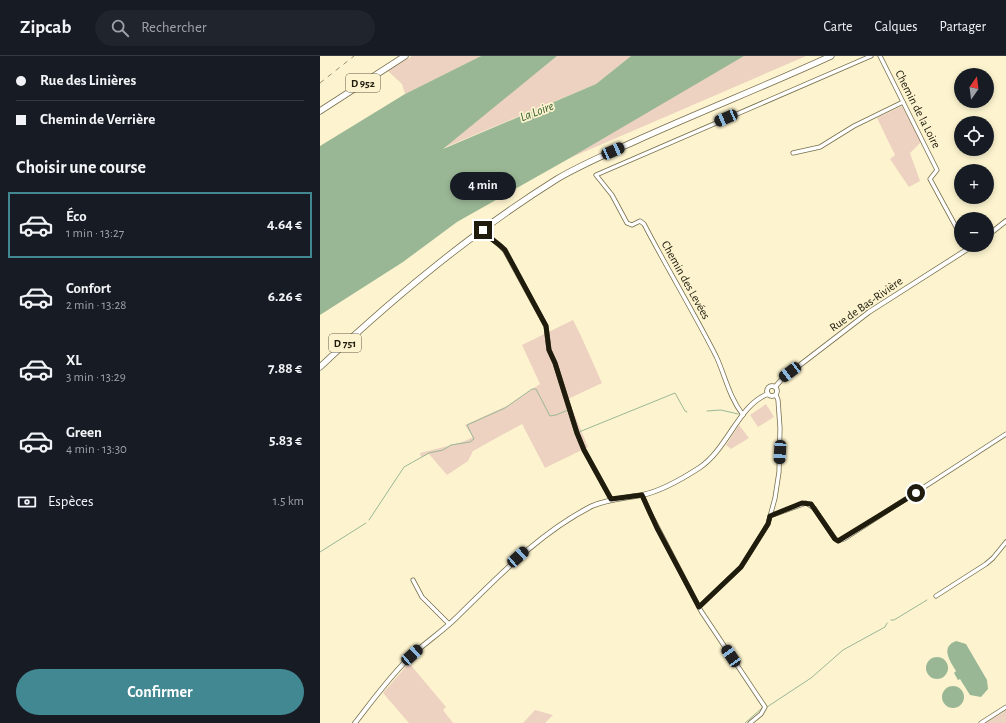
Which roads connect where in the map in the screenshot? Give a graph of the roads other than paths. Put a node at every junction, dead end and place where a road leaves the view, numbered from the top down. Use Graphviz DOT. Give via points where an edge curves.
graph roads {
  1 [pos="405,56"];
  2 [pos="831,56"];
  3 [pos="871,56"];
  4 [pos="880,56"];
  5 [pos="903,102"];
  6 [pos="320,111"];
  7 [pos="793,153"];
  8 [pos="1006,221"];
  9 [pos="954,223"];
  10 [pos="483,230"];
  11 [pos="994,230"];
  12 [pos="959,252"];
  13 [pos="320,367"];
  14 [pos="775,387"];
  15 [pos="768,394"];
  16 [pos="776,395"];
  17 [pos="743,415"];
  18 [pos="1006,434"];
  19 [pos="642,495"];
  20 [pos="611,499"];
  21 [pos="770,516"];
  22 [pos="1006,542"];
  23 [pos="413,580"];
  24 [pos="936,596"];
  25 [pos="699,607"];
  26 [pos="449,624"];
  27 [pos="1006,707"];
  28 [pos="355,723"];
  29 [pos="750,723"];
  30 [pos="981,723"];
  1 -- 6 [label="main road, D 952"];
  2 -- 10 [label="main road, D 751" via="703,110 585,164 558,179"];
  3 -- 17 [label="street, Chemin des Levées" via="596,175 612,195 627,223 632,225 640,221 644,224 677,281"];
  4 -- 5 [label="street, Chemin de la Loire"];
  5 -- 7 [label="street" via="854,126 820,147"];
  5 -- 9 [label="street, Chemin de la Loire" via="937,170 930,179"];
  8 -- 11 [label="street"];
  10 -- 13 [label="main road, D 751" via="376,316"];
  10 -- 20 [label="street" via="505,250 546,326 549,350 577,433"];
  12 -- 14 [label="street, Rue de Bas-Rivière" via="869,312 782,378"];
  14 -- 15 [label="street" via="768,388"];
  14 -- 16 [label="street"];
  15 -- 16 [label="street"];
  15 -- 17 [label="street" via="756,400"];
  16 -- 21 [label="street" via="779,407 780,452 777,488"];
  17 -- 19 [label="street" via="714,456 684,477"];
  18 -- 21 [label="street" via="844,539 835,539 811,504 802,503"];
  19 -- 20 [label="street"];
  19 -- 25 [label="street"];
  20 -- 26 [label="street" via="592,506 525,550"];
  21 -- 25 [label="street" via="768,524 741,567"];
  22 -- 24 [label="street" via="986,564"];
  23 -- 26 [label="street" via="422,597"];
  25 -- 29 [label="street" via="765,707"];
  26 -- 28 [label="street" via="395,672"];
  27 -- 30 [label="street"];
}
